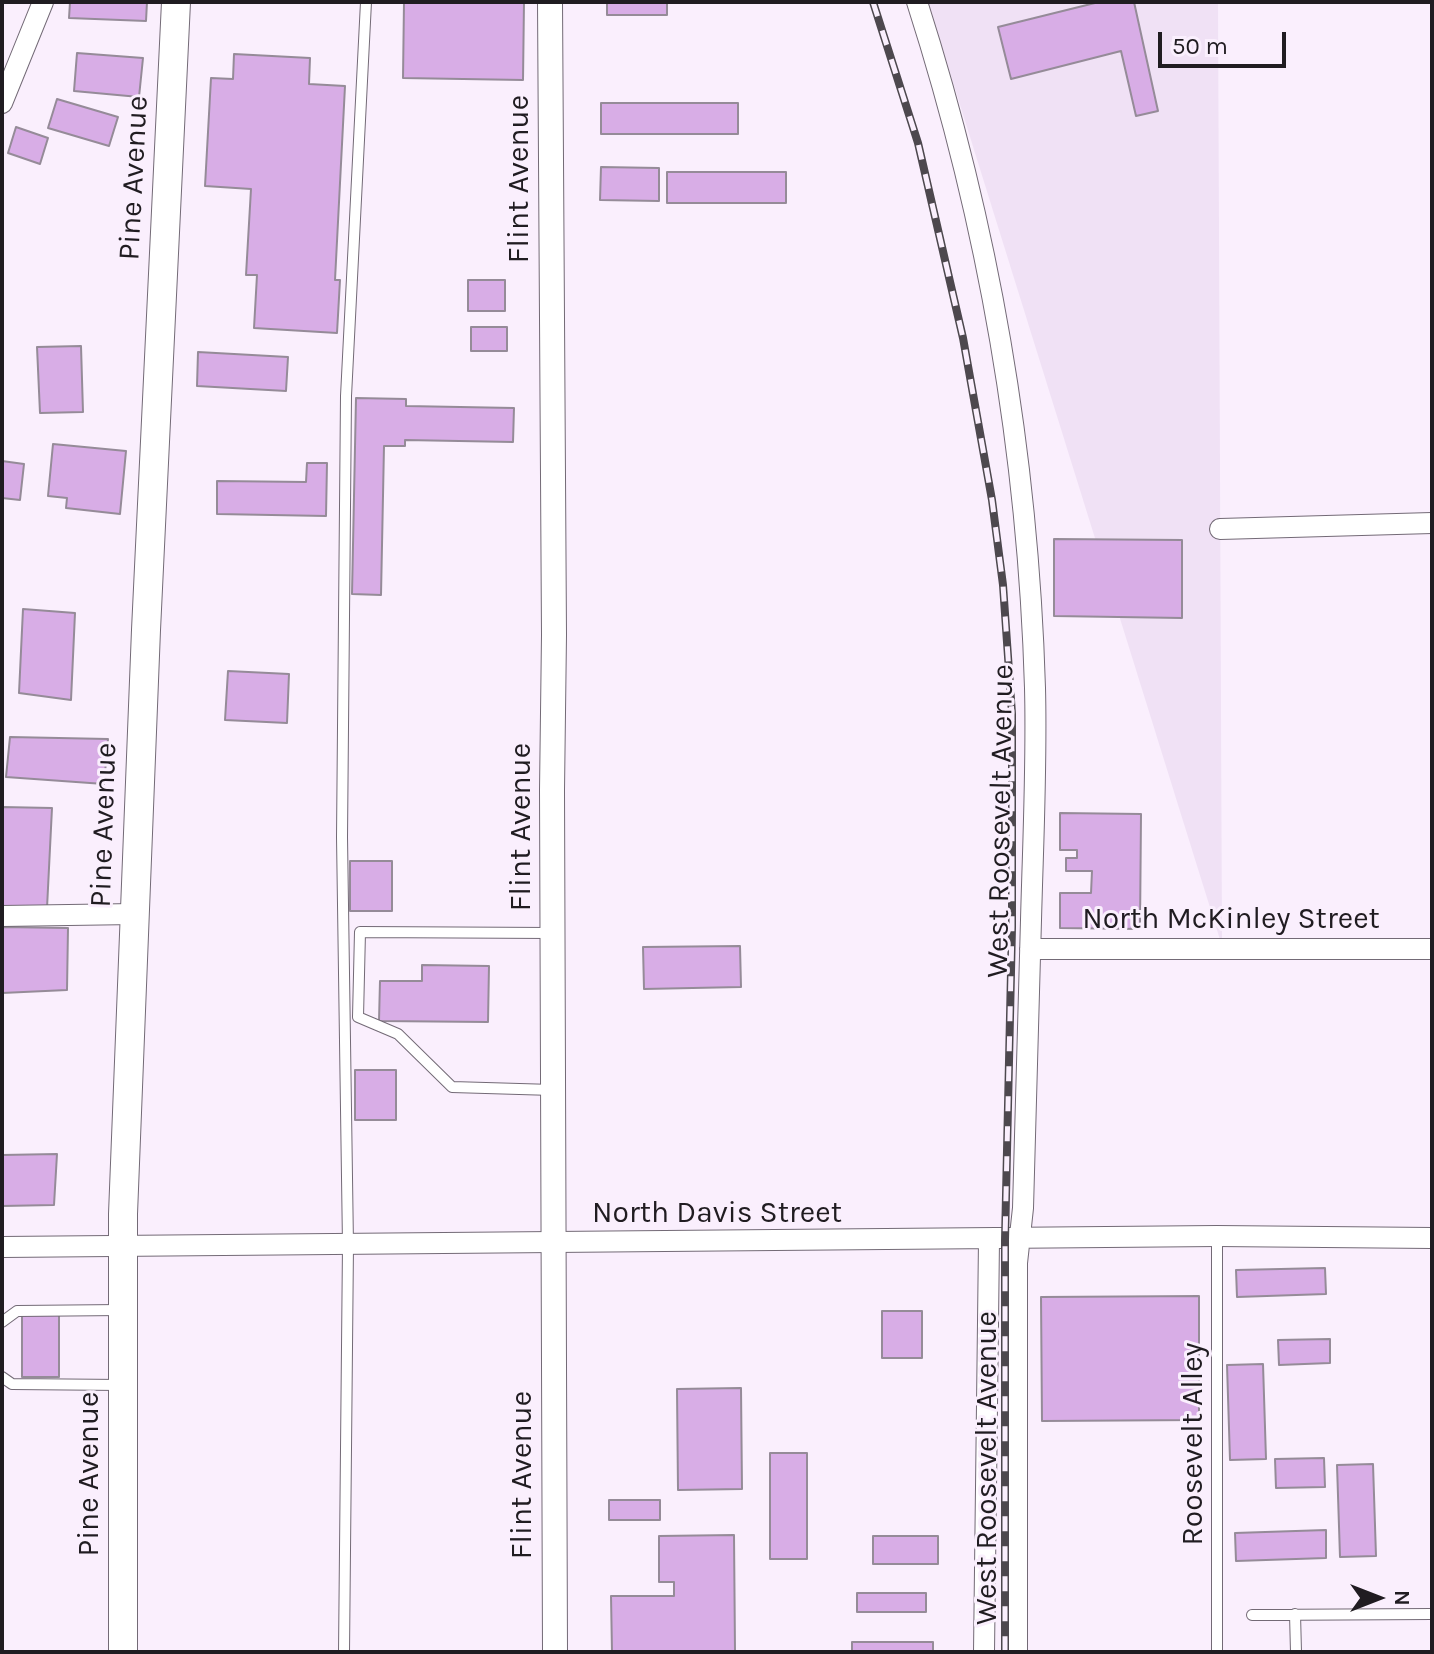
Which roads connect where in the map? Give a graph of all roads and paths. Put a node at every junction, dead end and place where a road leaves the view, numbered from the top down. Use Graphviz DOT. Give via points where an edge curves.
graph roads {
  1 [pos="43,2"];
  2 [pos="176,2"];
  3 [pos="366,2"];
  4 [pos="550,2"];
  5 [pos="917,2"];
  6 [pos="2,103"];
  7 [pos="1432,523"];
  8 [pos="1220,529"];
  9 [pos="135,914"];
  10 [pos="2,916"];
  11 [pos="553,933"];
  12 [pos="1030,949"];
  13 [pos="1432,949"];
  14 [pos="554,1090"];
  15 [pos="1217,1236"];
  16 [pos="1432,1238"];
  17 [pos="1019,1239"];
  18 [pos="989,1240"];
  19 [pos="554,1242"];
  20 [pos="122,1245"];
  21 [pos="348,1245"];
  22 [pos="2,1247"];
  23 [pos="123,1310"];
  24 [pos="2,1322"];
  25 [pos="2,1377"];
  26 [pos="123,1385"];
  27 [pos="1295,1614"];
  28 [pos="1432,1614"];
  29 [pos="1252,1615"];
  30 [pos="123,1652"];
  31 [pos="344,1652"];
  32 [pos="555,1652"];
  33 [pos="984,1652"];
  34 [pos="1017,1652"];
  35 [pos="1217,1652"];
  36 [pos="1296,1652"];
  1 -- 6 [label="street"];
  2 -- 9 [label="main road, Pine Avenue"];
  3 -- 21 [label="lane" via="346,396 342,837"];
  4 -- 11 [label="street, Flint Avenue"];
  5 -- 12 [label="street, West Roosevelt Avenue" via="978,217 1014,428 1035,689"];
  7 -- 8 [label="street"];
  9 -- 10 [label="street"];
  9 -- 20 [label="main road, Pine Avenue"];
  11 -- 14 [label="street, Flint Avenue"];
  11 -- 14 [label="lane" via="360,932 358,1017 398,1034 452,1087"];
  12 -- 13 [label="street, North McKinley Street"];
  12 -- 17 [label="street, West Roosevelt Avenue"];
  14 -- 19 [label="street, Flint Avenue"];
  15 -- 16 [label="street, North Davis Street"];
  15 -- 17 [label="street, North Davis Street"];
  15 -- 35 [label="lane, Roosevelt Alley"];
  17 -- 18 [label="street, North Davis Street"];
  17 -- 34 [label="street, West Roosevelt Avenue"];
  18 -- 19 [label="street, North Davis Street"];
  18 -- 33 [label="street, West Roosevelt Avenue"];
  19 -- 21 [label="street, North Davis Street"];
  19 -- 32 [label="street, Flint Avenue"];
  20 -- 21 [label="street, North Davis Street"];
  20 -- 22 [label="street, North Davis Street"];
  20 -- 23 [label="main road, Pine Avenue"];
  21 -- 31 [label="lane"];
  23 -- 24 [label="lane" via="17,1311"];
  23 -- 26 [label="main road, Pine Avenue"];
  25 -- 26 [label="lane" via="12,1384"];
  26 -- 30 [label="main road, Pine Avenue"];
  27 -- 28 [label="lane"];
  27 -- 29 [label="lane"];
  27 -- 36 [label="lane"];
}
